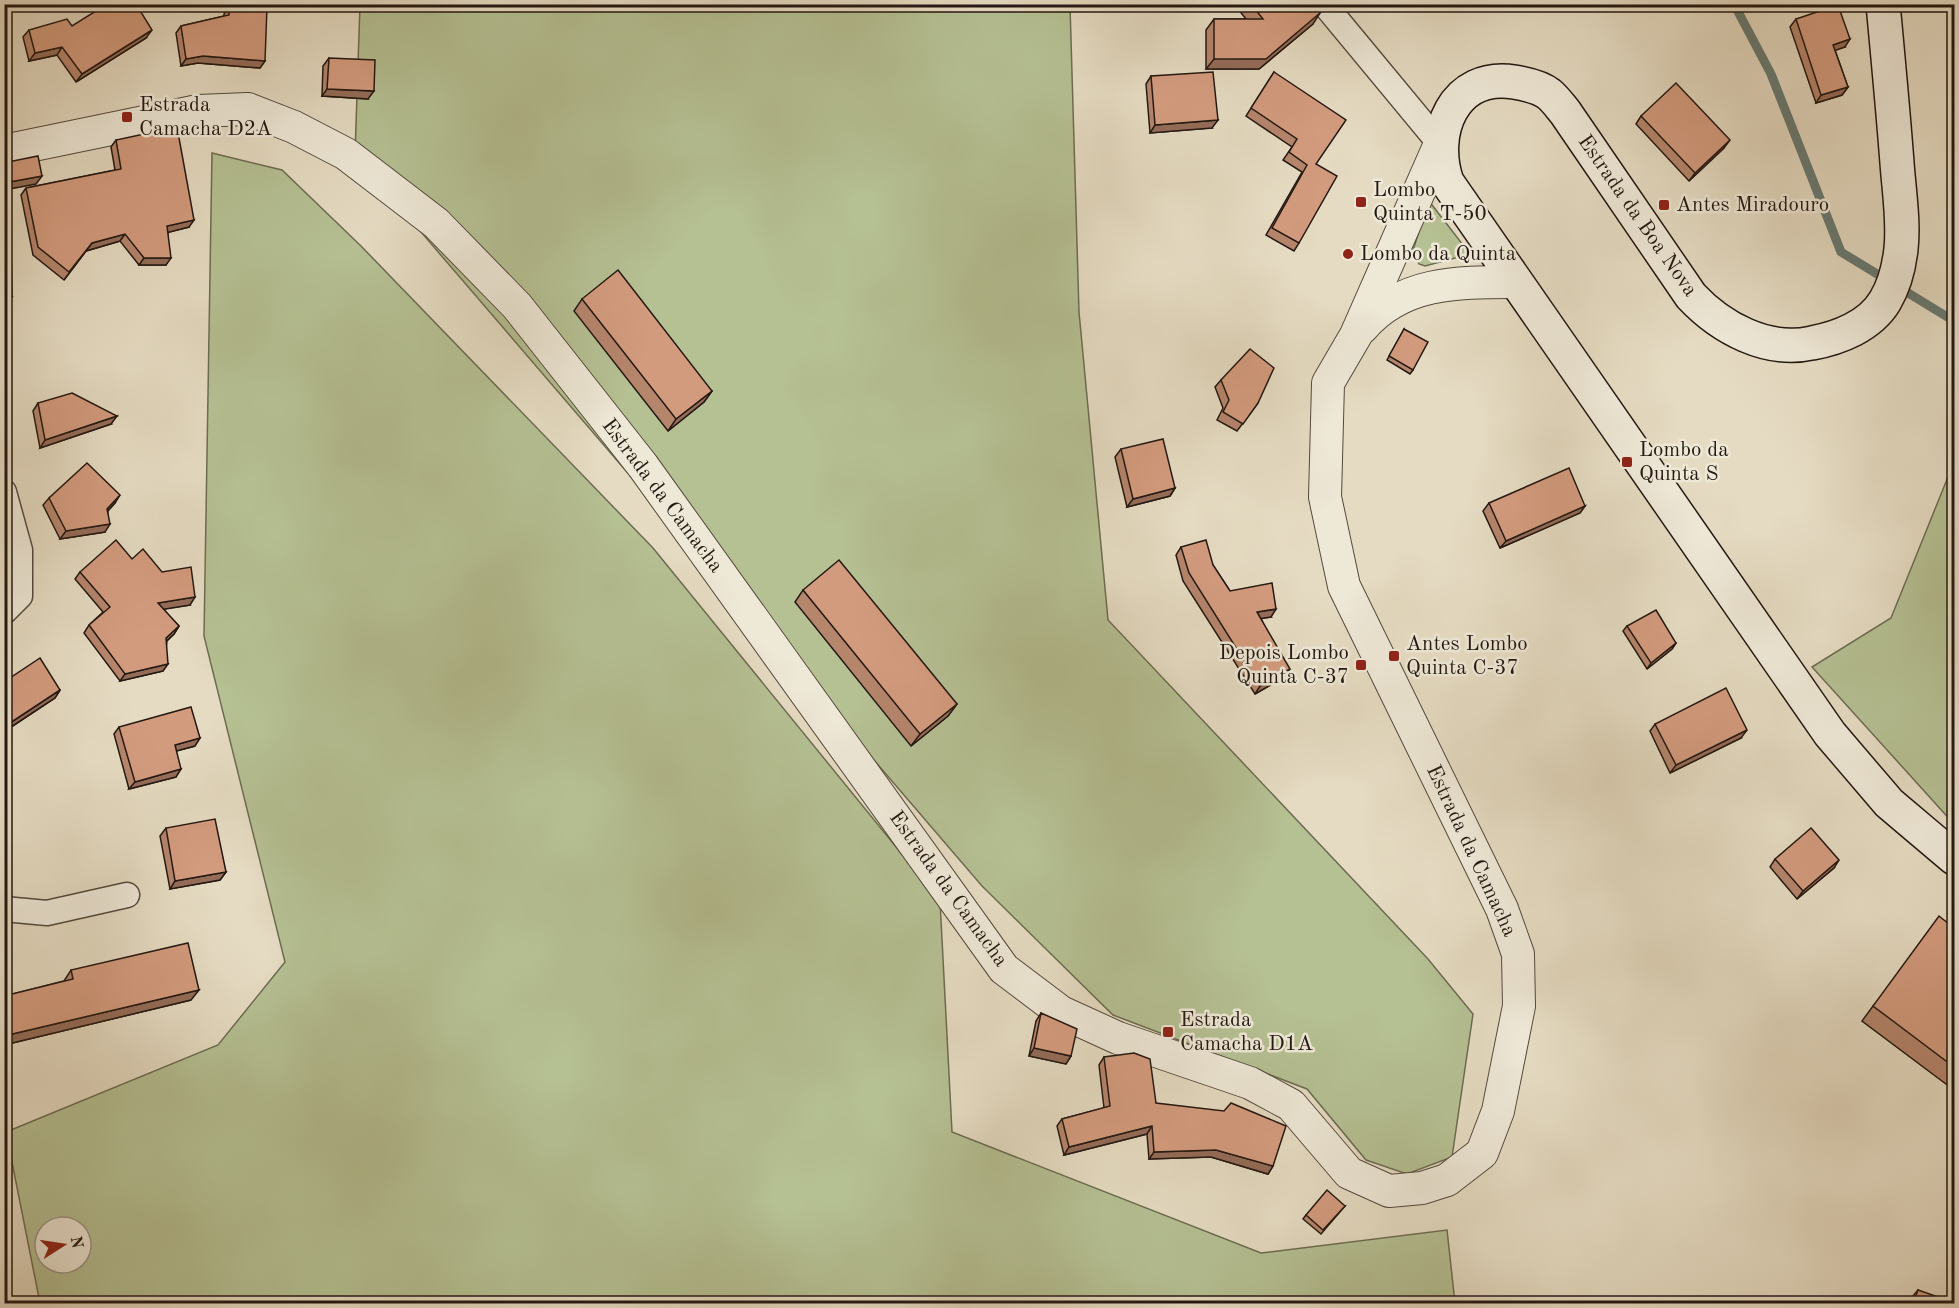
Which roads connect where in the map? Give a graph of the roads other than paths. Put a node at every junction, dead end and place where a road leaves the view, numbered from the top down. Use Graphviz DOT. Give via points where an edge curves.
graph roads {
  1 [pos="1324,4"];
  2 [pos="1883,4"];
  3 [pos="1440,144"];
  4 [pos="4,151"];
  5 [pos="1516,282"];
  6 [pos="1356,335"];
  7 [pos="4,492"];
  8 [pos="4,612"];
  9 [pos="1954,858"];
  10 [pos="127,895"];
  11 [pos="4,909"];
  1 -- 3 [label="street"];
  2 -- 3 [label="main road, Estrada da Boa Nova" via="1901,207 1901,248 1898,270 1884,302 1849,333 1803,345 1774,344 1739,333 1708,314 1691,296 1549,94 1507,81 1474,88 1446,118"];
  3 -- 5 [label="main road" via="1447,182"];
  3 -- 6 [label="street, Estrada da Camacha"];
  4 -- 6 [label="street, Estrada da Camacha" via="198,111 248,109 294,127 355,161 436,223 517,306 643,466 1004,969 1061,1012 1118,1038 1250,1083 1291,1105 1349,1173 1389,1191 1422,1188 1447,1180 1482,1153 1498,1111 1519,1005 1518,954 1502,909 1344,586 1325,497 1328,383"];
  5 -- 6 [label="street, Estrada da Camacha" via="1427,287 1386,305"];
  5 -- 9 [label="main road" via="1830,734 1889,803"];
  7 -- 8 [label="street" via="20,550 20,596"];
  10 -- 11 [label="street" via="47,913"];
}
